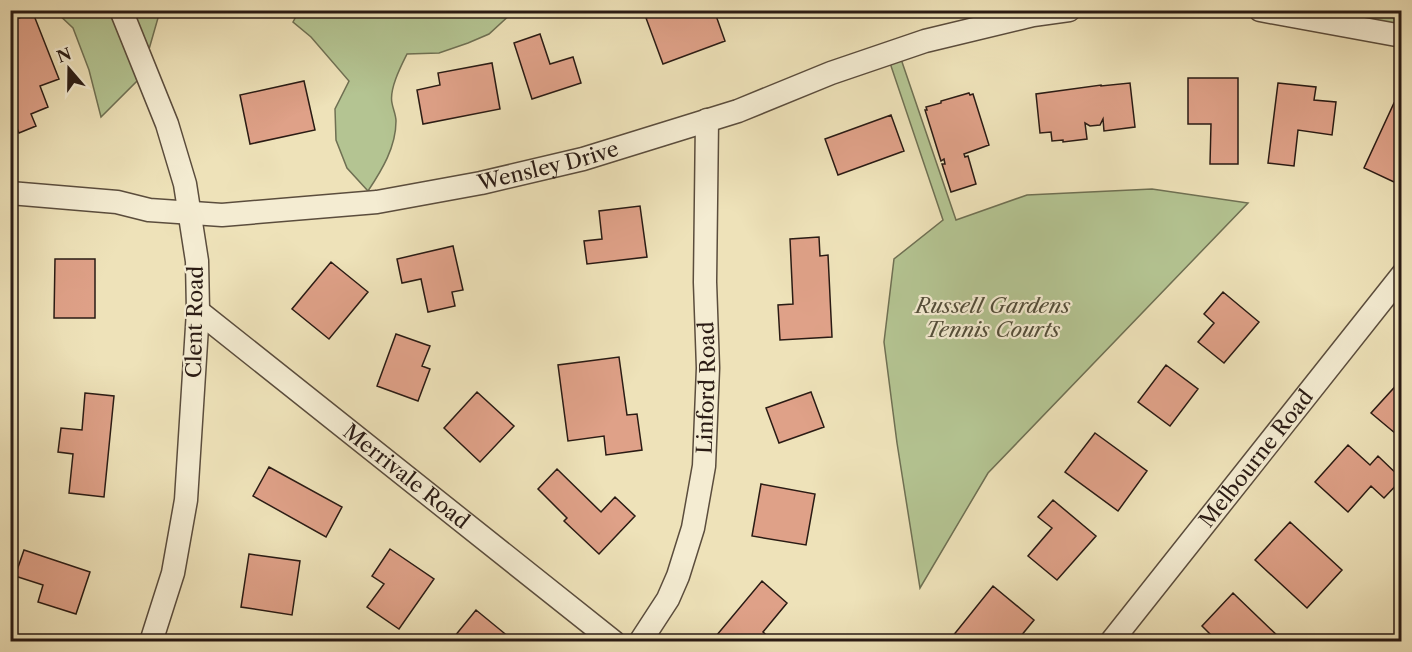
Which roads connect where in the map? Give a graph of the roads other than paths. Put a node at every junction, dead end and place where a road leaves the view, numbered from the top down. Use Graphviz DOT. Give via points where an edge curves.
graph roads {
  1 [pos="121,10"];
  2 [pos="1069,10"];
  3 [pos="1260,10"];
  4 [pos="1401,36"];
  5 [pos="707,120"];
  6 [pos="10,193"];
  7 [pos="190,213"];
  8 [pos="1401,276"];
  9 [pos="198,311"];
  10 [pos="151,642"];
  11 [pos="614,642"];
  12 [pos="640,642"];
  13 [pos="1111,642"];
  1 -- 7 [label="street, Clent Road" via="166,124"];
  2 -- 5 [label="street, Wensley Drive" via="925,41"];
  3 -- 4 [label="street"];
  5 -- 7 [label="street, Wensley Drive" via="583,159 377,202 222,215"];
  5 -- 12 [label="street, Linford Road" via="708,368 704,466 693,528 678,576"];
  6 -- 7 [label="street, Wensley Drive"];
  7 -- 9 [label="street, Clent Road" via="197,261"];
  8 -- 13 [label="street, Melbourne Road"];
  9 -- 10 [label="street, Clent Road" via="186,500 173,573"];
  9 -- 11 [label="street, Merrivale Road"];
}
